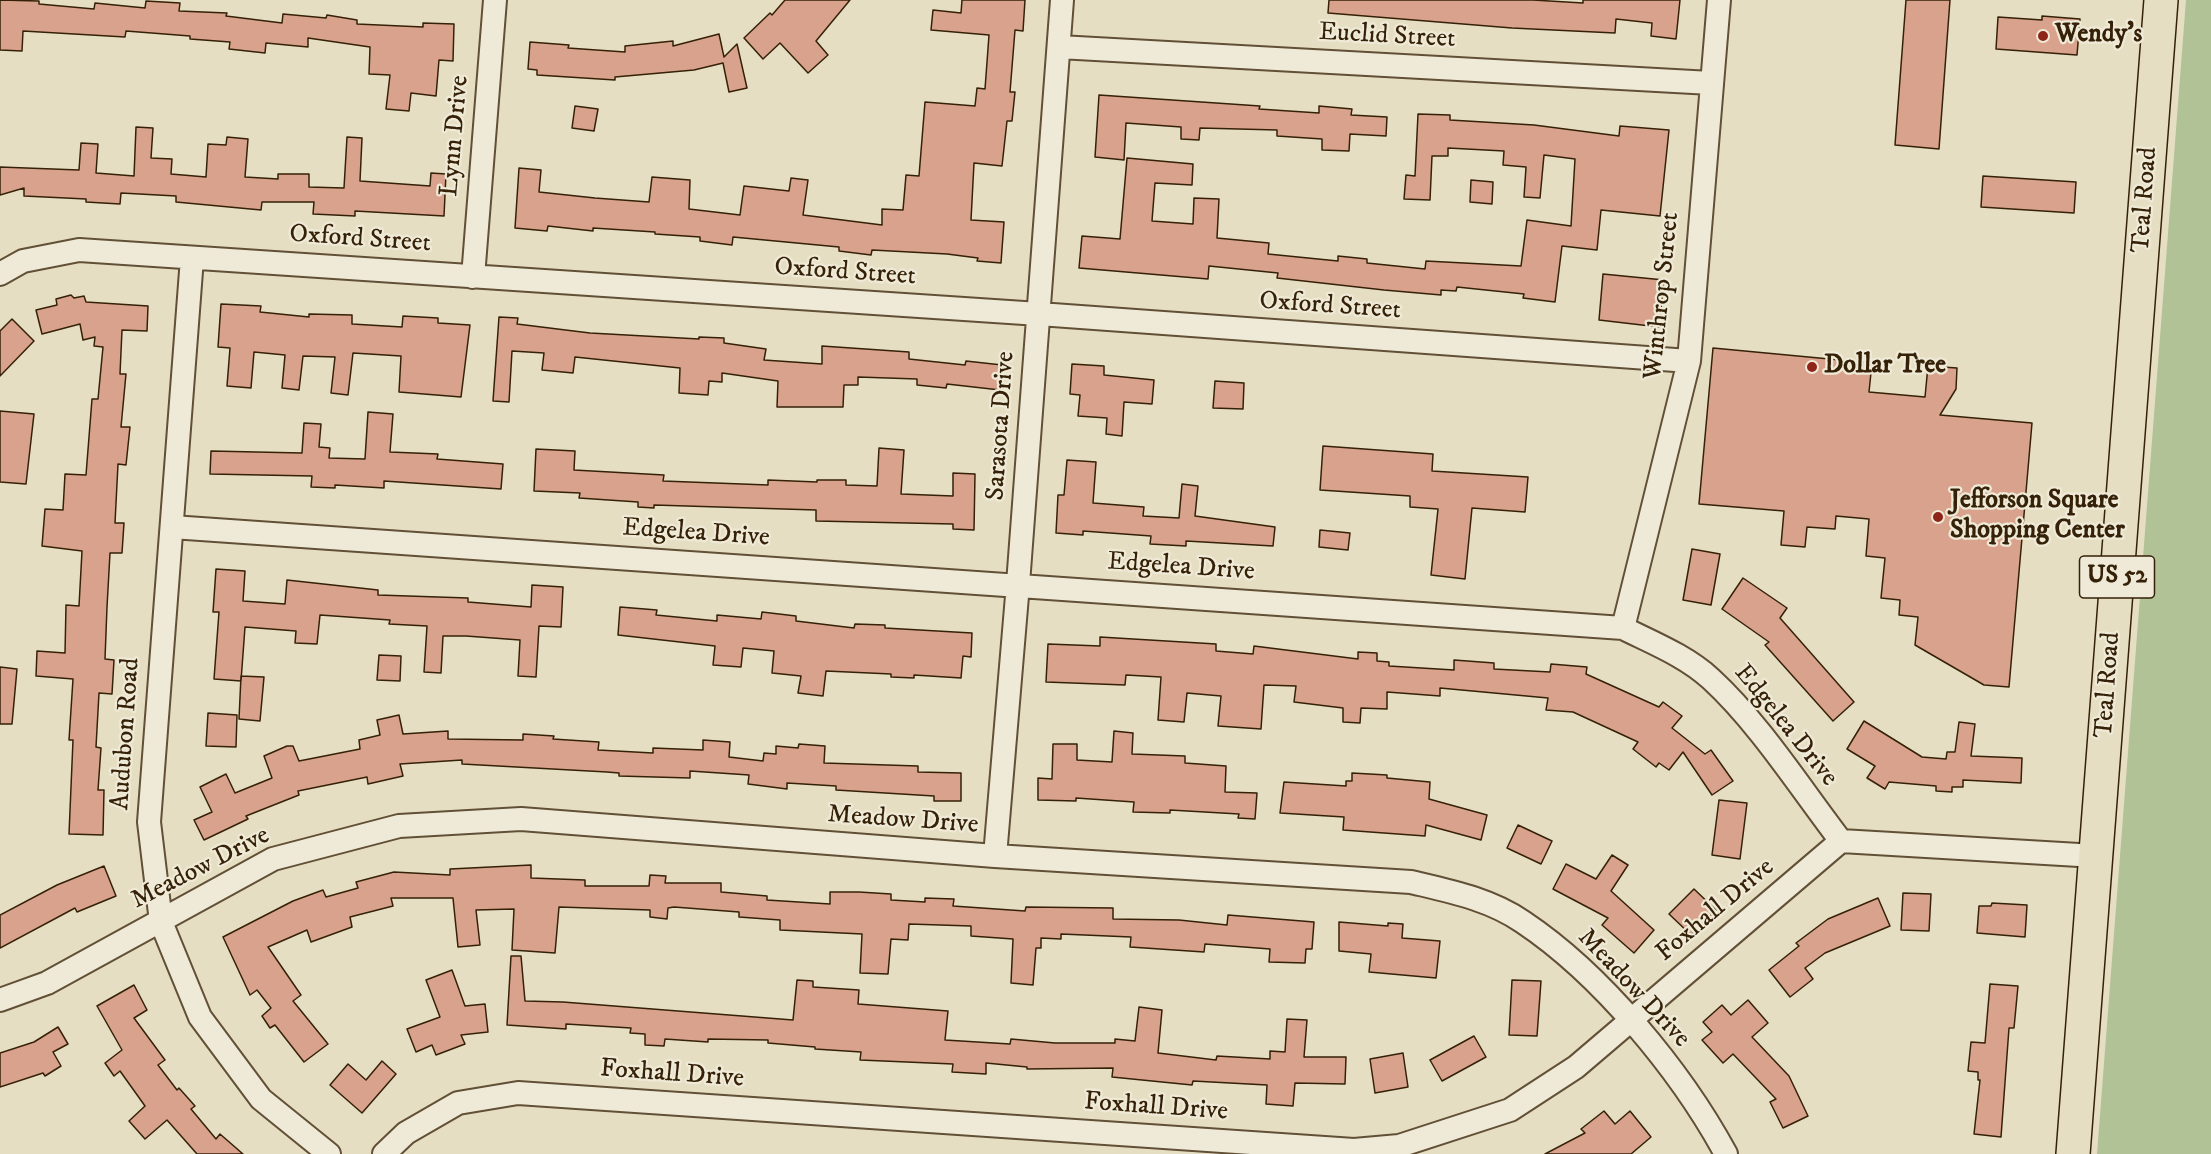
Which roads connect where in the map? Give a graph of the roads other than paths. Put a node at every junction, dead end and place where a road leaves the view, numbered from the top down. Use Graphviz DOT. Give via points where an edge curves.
graph roads {
  1 [pos="495,0"];
  2 [pos="1062,0"];
  3 [pos="1719,0"];
  4 [pos="2161,0"];
  5 [pos="1059,47"];
  6 [pos="1711,83"];
  7 [pos="192,258"];
  8 [pos="0,274"];
  9 [pos="473,277"];
  10 [pos="1039,314"];
  11 [pos="1689,361"];
  12 [pos="172,527"];
  13 [pos="1018,584"];
  14 [pos="1623,628"];
  15 [pos="1841,841"];
  16 [pos="994,856"];
  17 [pos="2096,856"];
  18 [pos="161,922"];
  19 [pos="0,1000"];
  20 [pos="1631,1021"];
  21 [pos="329,1154"];
  22 [pos="384,1154"];
  23 [pos="1726,1154"];
  24 [pos="2073,1154"];
  1 -- 9 [label="street, Lynn Drive"];
  2 -- 5 [label="street, Sarasota Drive"];
  3 -- 6 [label="street, Winthrop Street"];
  4 -- 17 [label="main road, Teal Road / US 52"];
  5 -- 6 [label="street, Euclid Street"];
  5 -- 10 [label="street, Sarasota Drive"];
  6 -- 11 [label="street, Winthrop Street"];
  7 -- 8 [label="street, Oxford Street" via="79,250 23,261"];
  7 -- 9 [label="street, Oxford Street"];
  7 -- 12 [label="street, Audubon Road"];
  9 -- 10 [label="street, Oxford Street"];
  10 -- 11 [label="street, Oxford Street"];
  10 -- 13 [label="street, Sarasota Drive"];
  11 -- 14 [label="street, Winthrop Street"];
  12 -- 13 [label="street, Edgelea Drive"];
  12 -- 18 [label="street, Audubon Road" via="149,822"];
  13 -- 14 [label="street, Edgelea Drive"];
  13 -- 16 [label="street, Sarasota Drive"];
  14 -- 15 [label="street, Edgelea Drive" via="1676,654 1710,678 1742,712"];
  15 -- 17 [label="street"];
  15 -- 20 [label="street, Foxhall Drive"];
  16 -- 18 [label="street, Meadow Drive" via="521,819 399,826 273,859"];
  16 -- 20 [label="street, Meadow Drive" via="1412,882 1469,896 1522,921 1573,961"];
  17 -- 24 [label="main road, Teal Road / US 52"];
  18 -- 19 [label="street, Meadow Drive" via="47,983"];
  18 -- 21 [label="street, Audubon Road" via="200,1017 261,1099"];
  20 -- 22 [label="street, Foxhall Drive" via="1576,1066 1510,1110 1399,1146 1354,1150 518,1093 458,1103 406,1133"];
  20 -- 23 [label="street, Meadow Drive" via="1702,1111"];
}
